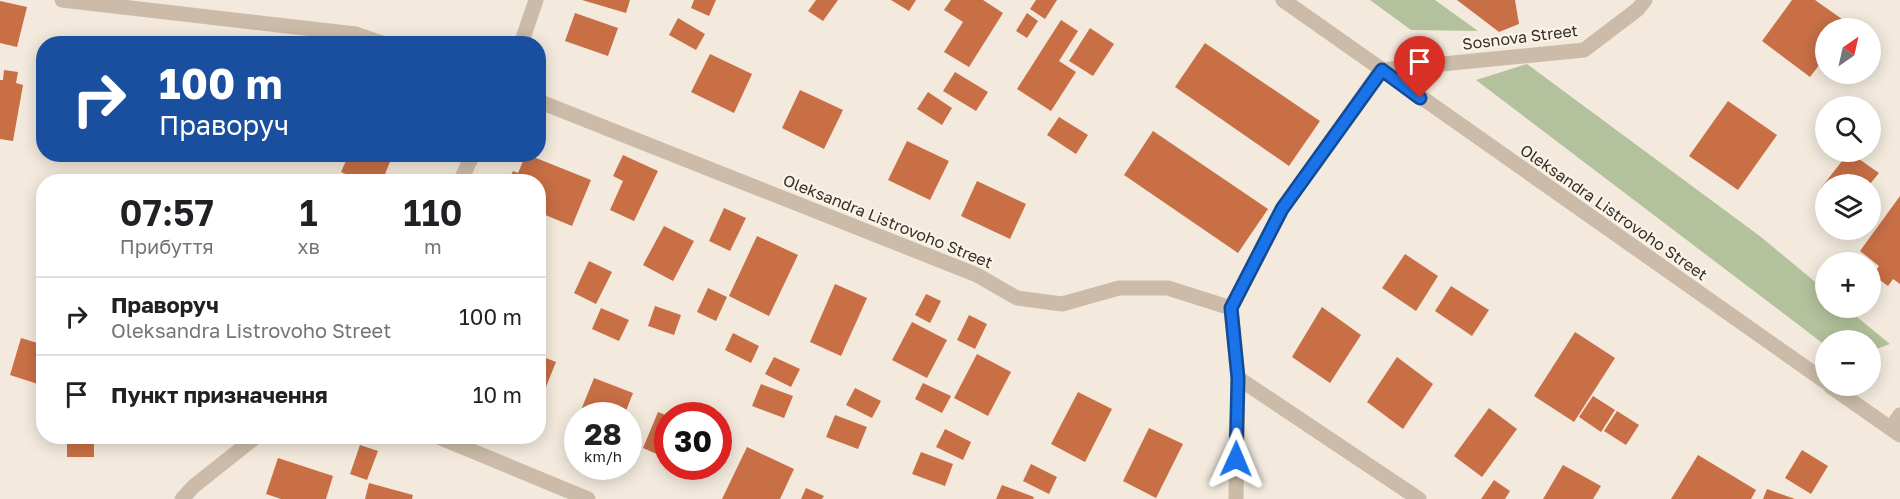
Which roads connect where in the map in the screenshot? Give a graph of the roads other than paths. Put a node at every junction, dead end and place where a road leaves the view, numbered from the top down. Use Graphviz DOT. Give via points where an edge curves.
graph roads {
  1 [pos="62,0"];
  2 [pos="536,0"];
  3 [pos="1283,0"];
  4 [pos="1645,0"];
  5 [pos="362,36"];
  6 [pos="524,36"];
  7 [pos="1382,70"];
  8 [pos="546,104"];
  9 [pos="1231,308"];
  10 [pos="1815,374"];
  11 [pos="1238,378"];
  12 [pos="1847,396"];
  13 [pos="1897,426"];
  14 [pos="247,444"];
  15 [pos="455,444"];
  16 [pos="182,499"];
  17 [pos="588,499"];
  18 [pos="1236,499"];
  19 [pos="1419,499"];
  1 -- 5 [label="street"];
  2 -- 6 [label="street"];
  3 -- 7 [label="street, Oleksandra Listrovoho Street"];
  4 -- 7 [label="street, Sosnova Street" via="1584,50"];
  7 -- 9 [label="street" via="1282,209"];
  7 -- 10 [label="street, Oleksandra Listrovoho Street"];
  8 -- 9 [label="street, Oleksandra Listrovoho Street" via="977,275 1017,298 1062,304 1119,288 1168,288"];
  9 -- 11 [label="street"];
  11 -- 18 [label="street"];
  11 -- 19 [label="street"];
  12 -- 13 [label="street"];
  14 -- 16 [label="street"];
  15 -- 17 [label="street"];
}
